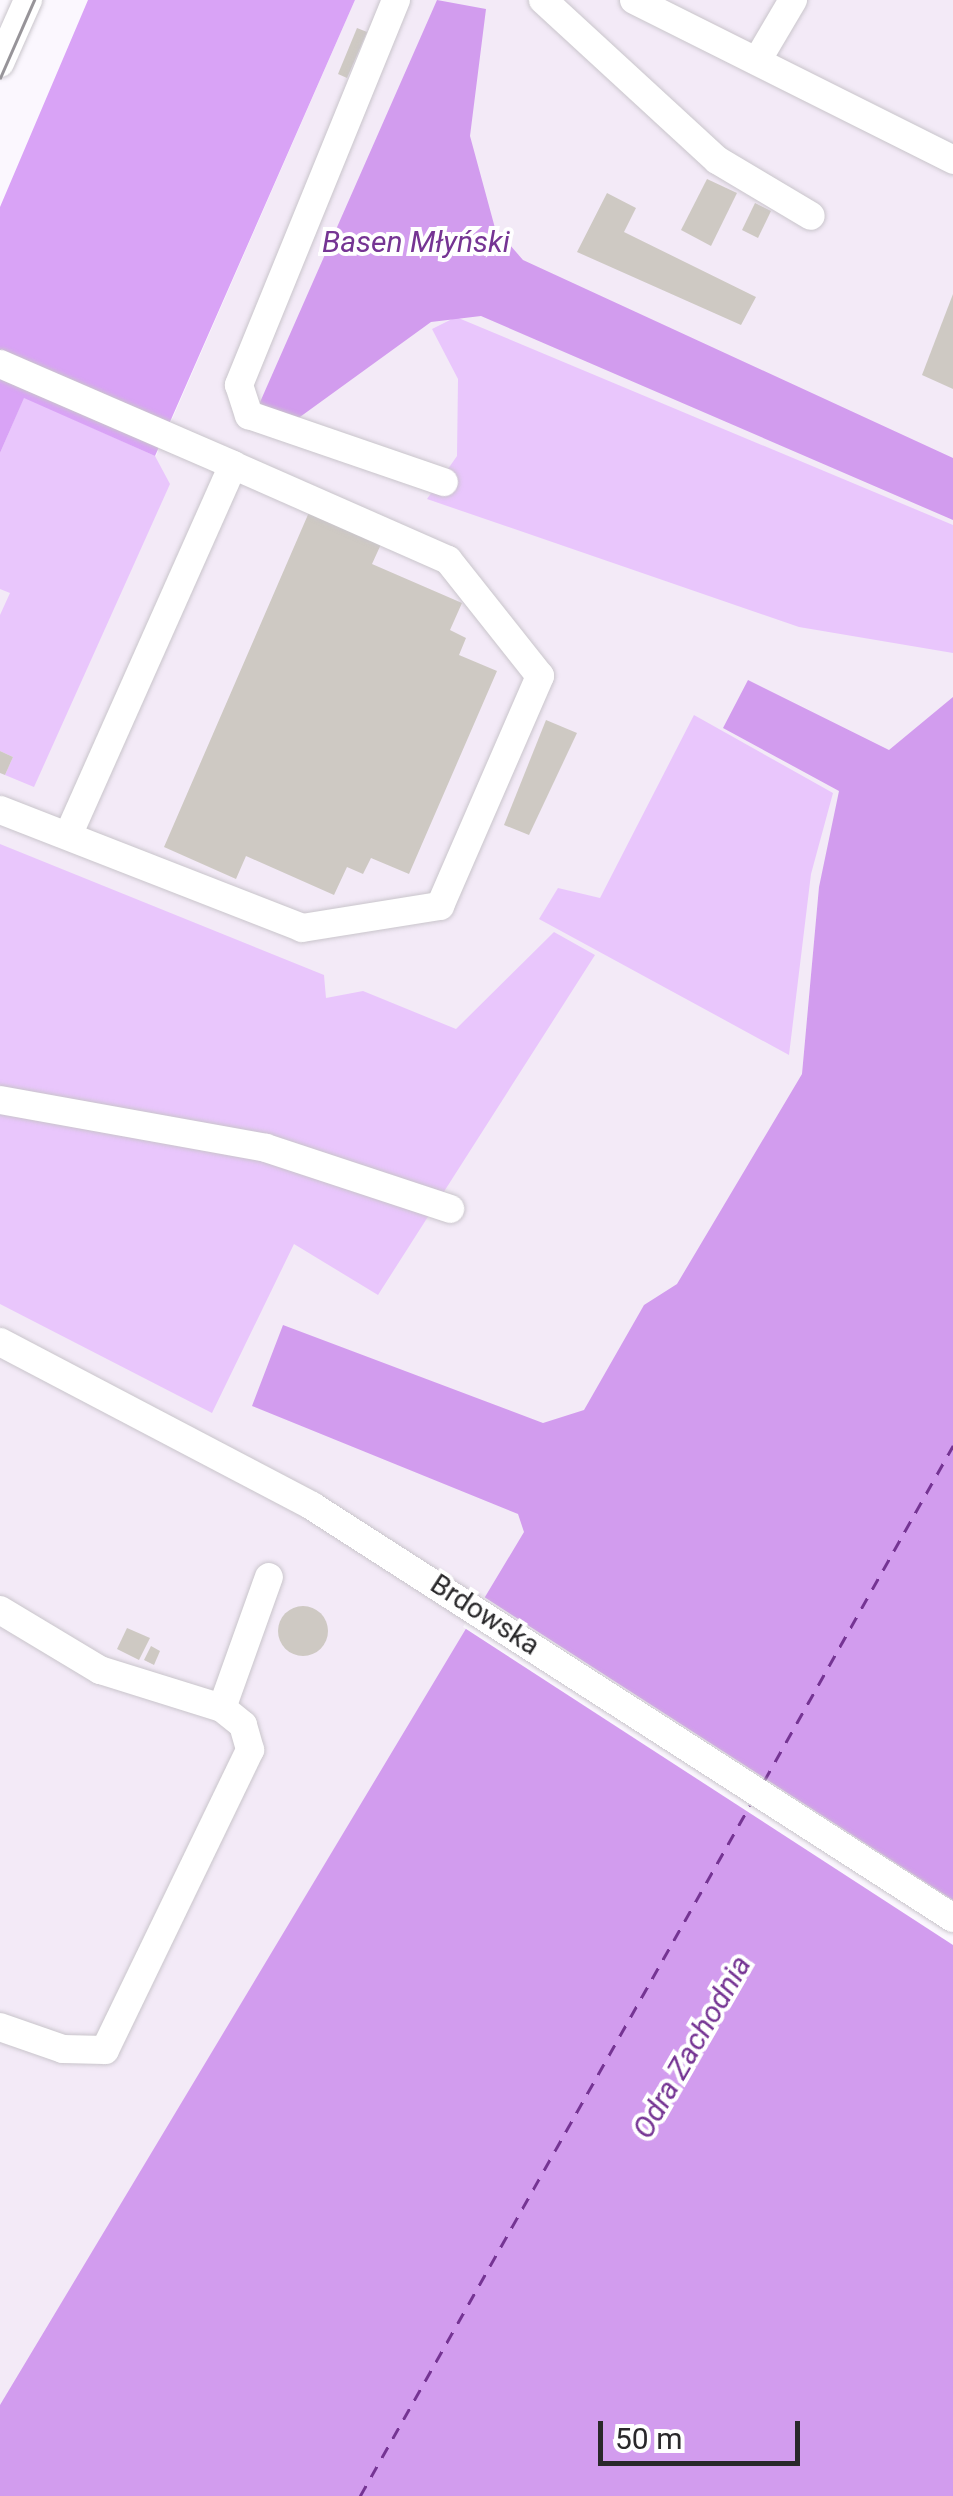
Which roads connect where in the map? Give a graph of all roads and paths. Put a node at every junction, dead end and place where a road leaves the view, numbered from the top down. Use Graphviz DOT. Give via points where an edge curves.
graph roads {
  1 [pos="28,0"];
  2 [pos="396,0"];
  3 [pos="543,0"];
  4 [pos="634,0"];
  5 [pos="792,0"];
  6 [pos="757,61"];
  7 [pos="0,63"];
  8 [pos="953,160"];
  9 [pos="811,216"];
  10 [pos="0,364"];
  11 [pos="233,464"];
  12 [pos="444,482"];
  13 [pos="0,810"];
  14 [pos="69,834"];
  15 [pos="0,1100"];
  16 [pos="450,1210"];
  17 [pos="0,1342"];
  18 [pos="269,1578"];
  19 [pos="0,1610"];
  20 [pos="222,1708"];
  21 [pos="953,1918"];
  22 [pos="0,2027"];
  1 -- 7 [label="street"];
  2 -- 12 [label="street" via="318,172 239,385 249,415"];
  3 -- 9 [label="street" via="716,160"];
  4 -- 6 [label="street"];
  5 -- 6 [label="street"];
  6 -- 8 [label="street"];
  10 -- 11 [label="street"];
  11 -- 14 [label="street"];
  11 -- 14 [label="street" via="448,560 540,676 440,906 302,928"];
  13 -- 14 [label="street"];
  15 -- 16 [label="street" via="266,1148"];
  17 -- 21 [label="street, Brdowska" via="195,1440 435,1583"];
  18 -- 20 [label="street"];
  19 -- 20 [label="street" via="100,1670"];
  20 -- 22 [label="street" via="243,1725 247,1768 105,2050 62,2048"];
}
